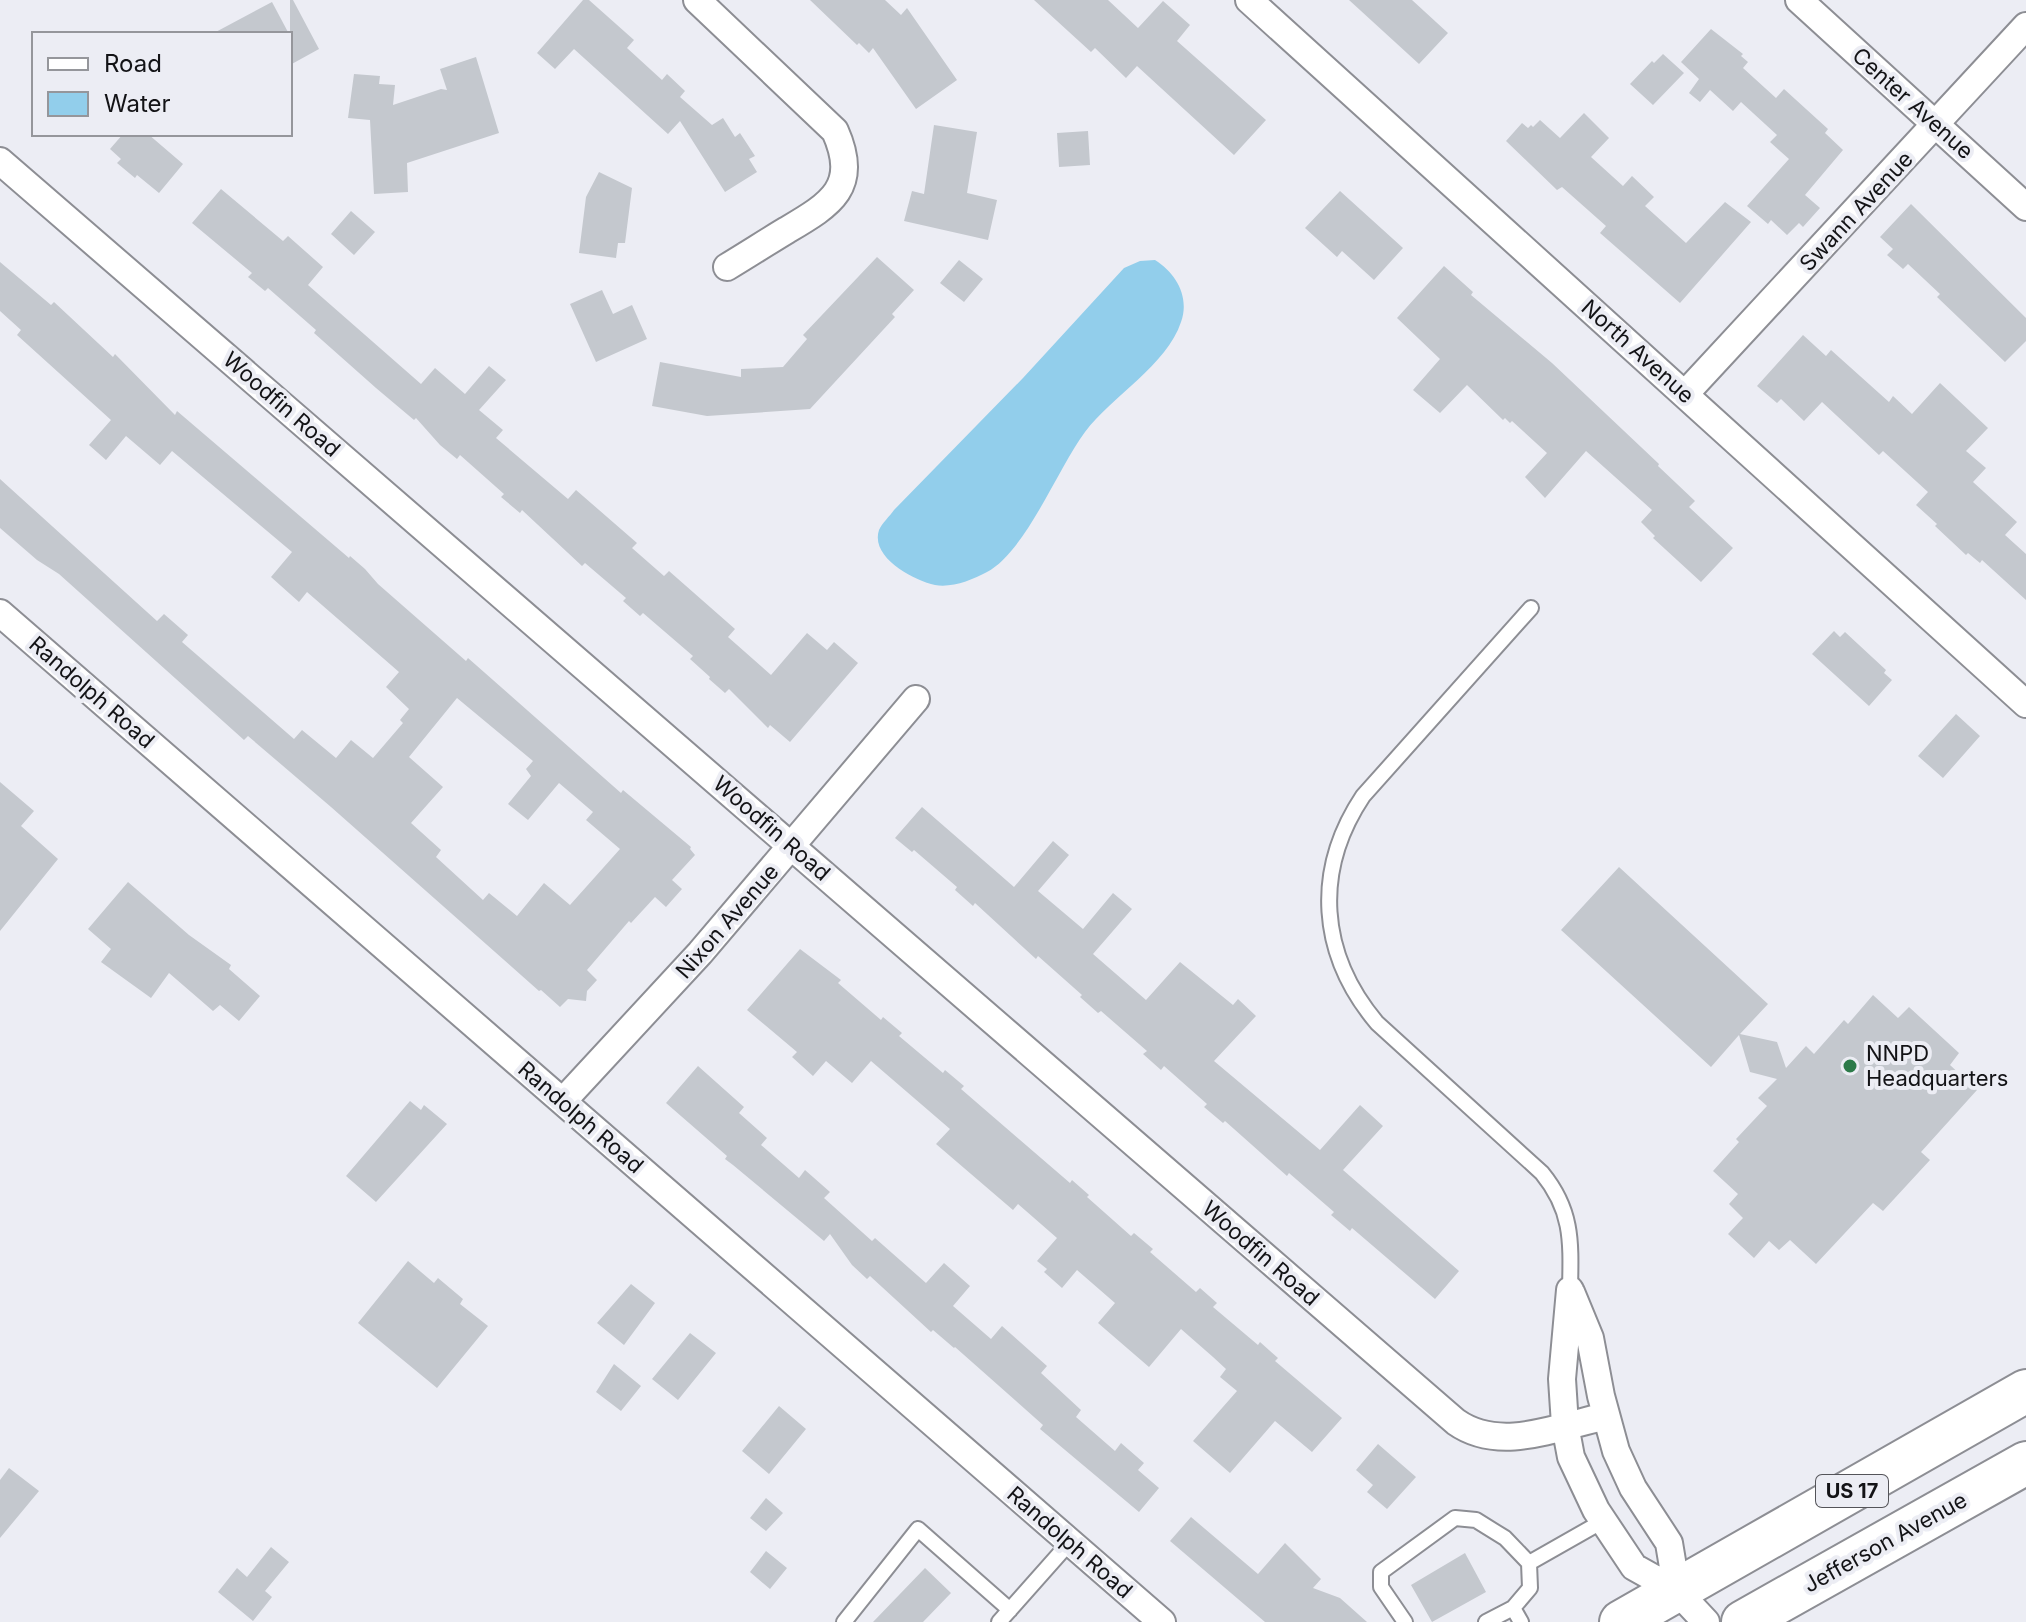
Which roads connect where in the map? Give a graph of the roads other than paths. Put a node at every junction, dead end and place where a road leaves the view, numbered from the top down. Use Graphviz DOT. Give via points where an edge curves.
graph roads {
  1 [pos="697,0"];
  2 [pos="1249,0"];
  3 [pos="1799,0"];
  4 [pos="2026,26"];
  5 [pos="1937,125"];
  6 [pos="0,161"];
  7 [pos="2026,207"];
  8 [pos="727,267"];
  9 [pos="1685,394"];
  10 [pos="1531,608"];
  11 [pos="0,613"];
  12 [pos="916,699"];
  13 [pos="2026,704"];
  14 [pos="792,845"];
  15 [pos="563,1101"];
  16 [pos="1570,1290"];
  17 [pos="2026,1391"];
  18 [pos="1606,1416"];
  19 [pos="1565,1425"];
  20 [pos="2026,1463"];
  21 [pos="1603,1521"];
  22 [pos="1070,1542"];
  23 [pos="1529,1563"];
  24 [pos="1677,1591"];
  25 [pos="1513,1608"];
  26 [pos="1010,1610"];
  27 [pos="844,1622"];
  28 [pos="999,1622"];
  29 [pos="1162,1622"];
  30 [pos="1405,1622"];
  31 [pos="1486,1622"];
  32 [pos="1521,1622"];
  33 [pos="1621,1622"];
  34 [pos="1706,1622"];
  35 [pos="1743,1622"];
  1 -- 8 [label="street" via="835,131 843,149 845,169 825,207"];
  2 -- 9 [label="street, North Avenue"];
  3 -- 5 [label="street, Center Avenue"];
  4 -- 5 [label="street, Swann Avenue"];
  5 -- 7 [label="street, Center Avenue"];
  5 -- 9 [label="street, Swann Avenue"];
  6 -- 14 [label="street, Woodfin Road"];
  9 -- 13 [label="street, North Avenue"];
  10 -- 16 [label="lane" via="1363,796 1334,855 1329,908 1339,963 1361,1004 1542,1173 1562,1201 1570,1234"];
  11 -- 15 [label="street, Randolph Road"];
  12 -- 14 [label="street, Nixon Avenue"];
  14 -- 15 [label="street, Nixon Avenue"];
  14 -- 19 [label="street, Woodfin Road" via="1456,1422 1495,1438"];
  15 -- 22 [label="street, Randolph Road"];
  16 -- 18 [label="street" via="1590,1338"];
  16 -- 19 [label="street" via="1562,1379"];
  17 -- 24 [label="main road, US 17"];
  18 -- 19 [label="street, Woodfin Road"];
  18 -- 24 [label="street" via="1633,1488 1669,1543"];
  19 -- 21 [label="street" via="1571,1457"];
  20 -- 35 [label="main road, Jefferson Avenue / US 17"];
  21 -- 23 [label="lane"];
  21 -- 24 [label="street" via="1634,1567"];
  22 -- 26 [label="lane"];
  22 -- 29 [label="street, Randolph Road"];
  23 -- 25 [label="lane" via="1530,1588"];
  23 -- 30 [label="lane" via="1505,1538 1476,1520 1455,1518 1381,1572 1381,1587"];
  24 -- 33 [label="main road, US 17"];
  24 -- 34 [label="street"];
  25 -- 31 [label="lane"];
  25 -- 32 [label="lane"];
  26 -- 27 [label="lane" via="918,1529"];
  26 -- 28 [label="lane"];
}
